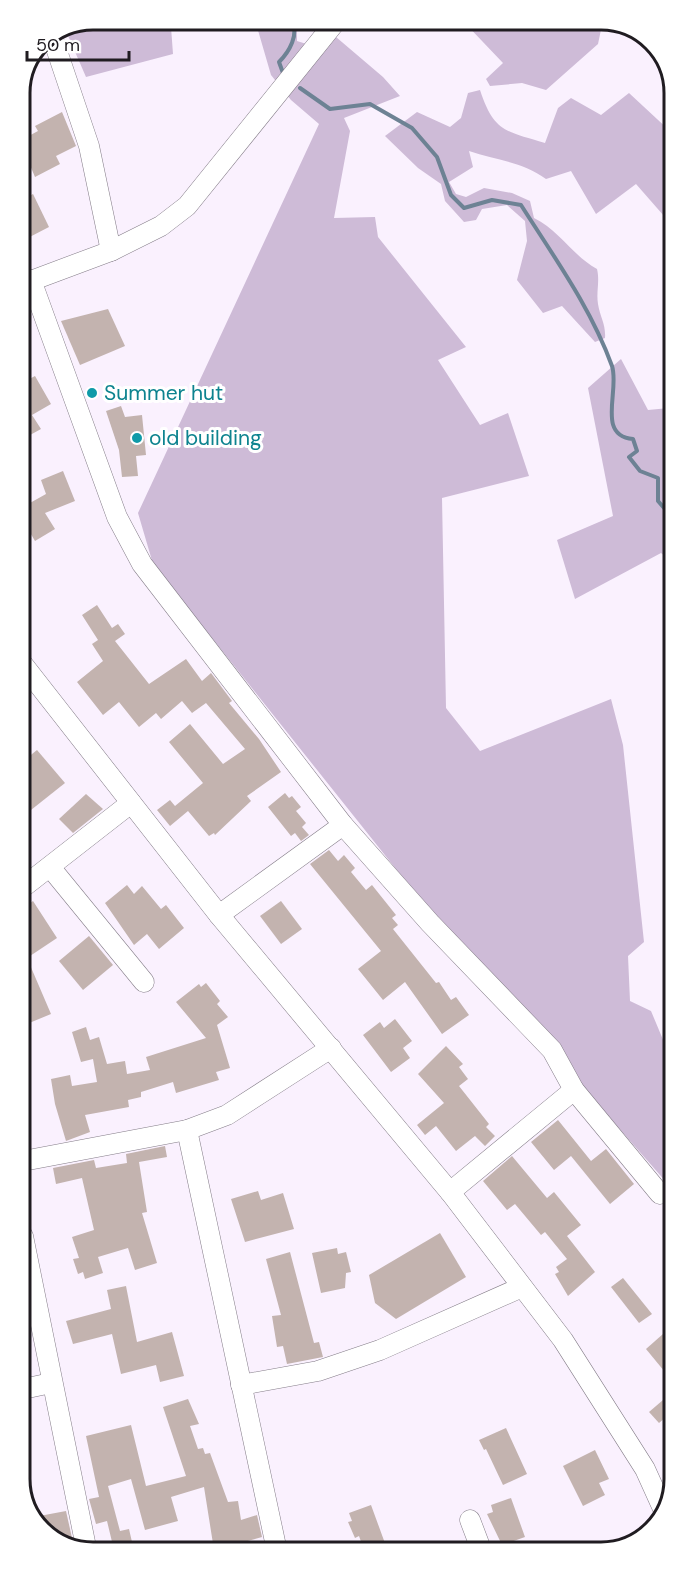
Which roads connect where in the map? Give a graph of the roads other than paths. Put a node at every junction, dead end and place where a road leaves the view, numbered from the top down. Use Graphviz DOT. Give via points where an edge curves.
graph roads {
  1 [pos="329,30"];
  2 [pos="55,44"];
  3 [pos="111,251"];
  4 [pos="30,281"];
  5 [pos="30,293"];
  6 [pos="30,674"];
  7 [pos="131,803"];
  8 [pos="343,825"];
  9 [pos="50,867"];
  10 [pos="30,882"];
  11 [pos="219,915"];
  12 [pos="144,982"];
  13 [pos="331,1048"];
  14 [pos="574,1090"];
  15 [pos="187,1130"];
  16 [pos="30,1160"];
  17 [pos="450,1192"];
  18 [pos="660,1194"];
  19 [pos="30,1273"];
  20 [pos="522,1287"];
  21 [pos="51,1383"];
  22 [pos="241,1385"];
  23 [pos="30,1388"];
  24 [pos="660,1502"];
  25 [pos="470,1520"];
  26 [pos="85,1541"];
  27 [pos="275,1542"];
  28 [pos="478,1542"];
  1 -- 3 [label="street" via="187,206 161,226"];
  2 -- 3 [label="street" via="89,146"];
  3 -- 4 [label="street"];
  5 -- 8 [label="street" via="117,517 142,564"];
  6 -- 7 [label="street"];
  7 -- 9 [label="street"];
  7 -- 11 [label="street"];
  8 -- 11 [label="street"];
  8 -- 14 [label="street" via="552,1050"];
  9 -- 10 [label="street"];
  9 -- 12 [label="street"];
  11 -- 13 [label="street"];
  13 -- 15 [label="street" via="227,1115"];
  13 -- 17 [label="street"];
  14 -- 17 [label="street"];
  14 -- 18 [label="street"];
  15 -- 16 [label="street"];
  15 -- 22 [label="street"];
  17 -- 20 [label="street"];
  19 -- 21 [label="street"];
  20 -- 22 [label="street" via="380,1350 318,1371"];
  20 -- 24 [label="street" via="610,1410"];
  21 -- 23 [label="street"];
  21 -- 26 [label="street"];
  22 -- 27 [label="street"];
  25 -- 28 [label="street"];
}
